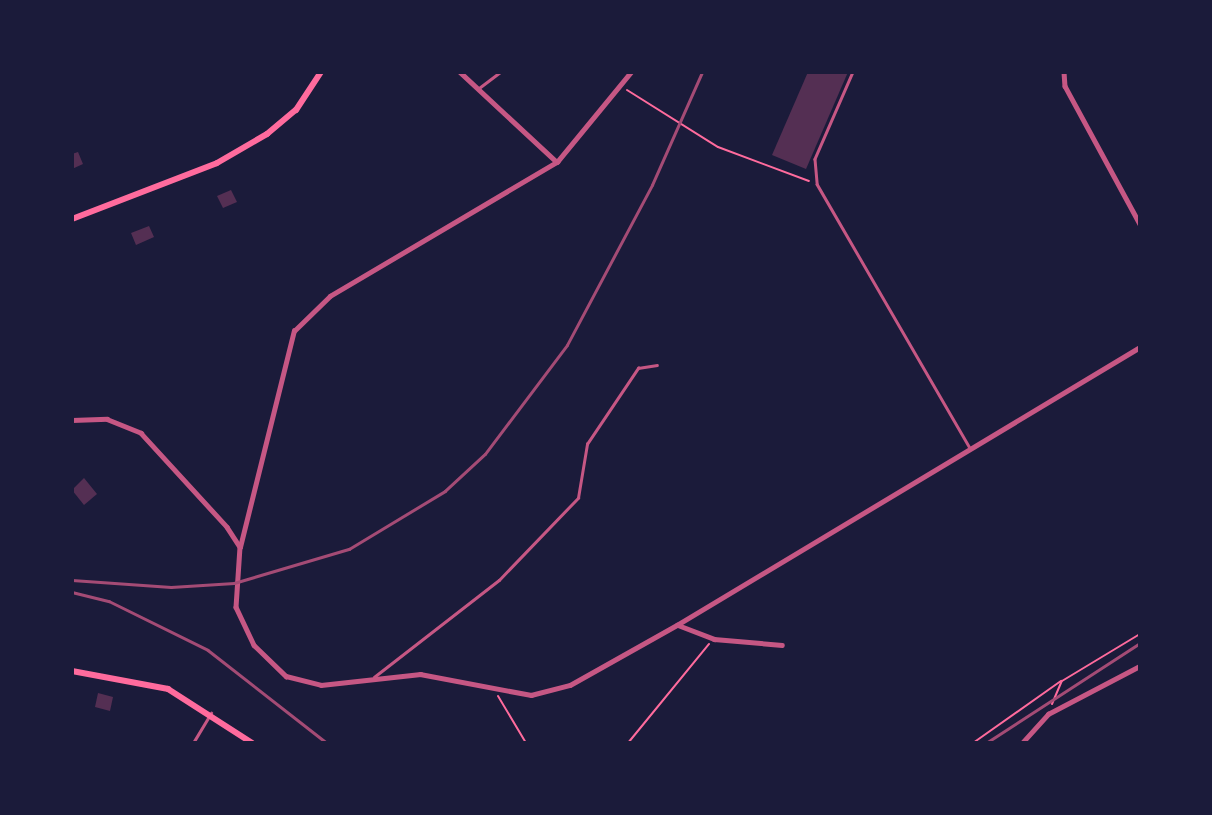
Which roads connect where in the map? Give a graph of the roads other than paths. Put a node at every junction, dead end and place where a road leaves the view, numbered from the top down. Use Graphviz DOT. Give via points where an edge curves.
graph roads {
  1 [pos="321,72"];
  2 [pos="460,72"];
  3 [pos="500,72"];
  4 [pos="631,72"];
  5 [pos="853,72"];
  6 [pos="1063,72"];
  7 [pos="476,90"];
  8 [pos="556,162"];
  9 [pos="72,219"];
  10 [pos="1140,224"];
  11 [pos="1140,347"];
  12 [pos="657,365"];
  13 [pos="72,420"];
  14 [pos="969,446"];
  15 [pos="240,547"];
  16 [pos="677,625"];
  17 [pos="782,645"];
  18 [pos="1140,666"];
  19 [pos="72,671"];
  20 [pos="374,677"];
  21 [pos="211,713"];
  22 [pos="193,743"];
  23 [pos="252,743"];
  24 [pos="1022,743"];
  1 -- 9 [label="main road" via="296,110 267,134 217,163"];
  2 -- 7 [label="street"];
  3 -- 7 [label="lane"];
  4 -- 8 [label="street"];
  5 -- 14 [label="lane" via="815,159 817,184"];
  6 -- 10 [label="street" via="1065,86"];
  7 -- 8 [label="street"];
  8 -- 15 [label="street" via="330,296 294,331"];
  11 -- 14 [label="street"];
  12 -- 20 [label="lane" via="639,368 587,444 578,498 499,580"];
  13 -- 15 [label="street" via="107,419 141,433"];
  14 -- 16 [label="street"];
  15 -- 20 [label="street" via="236,607 254,645 270,661 286,676 321,685"];
  16 -- 17 [label="street" via="714,639"];
  16 -- 20 [label="street" via="570,685 531,695 420,674"];
  18 -- 24 [label="street" via="1048,715"];
  19 -- 21 [label="main road" via="132,677"];
  21 -- 22 [label="lane"];
  21 -- 23 [label="main road"];
}
